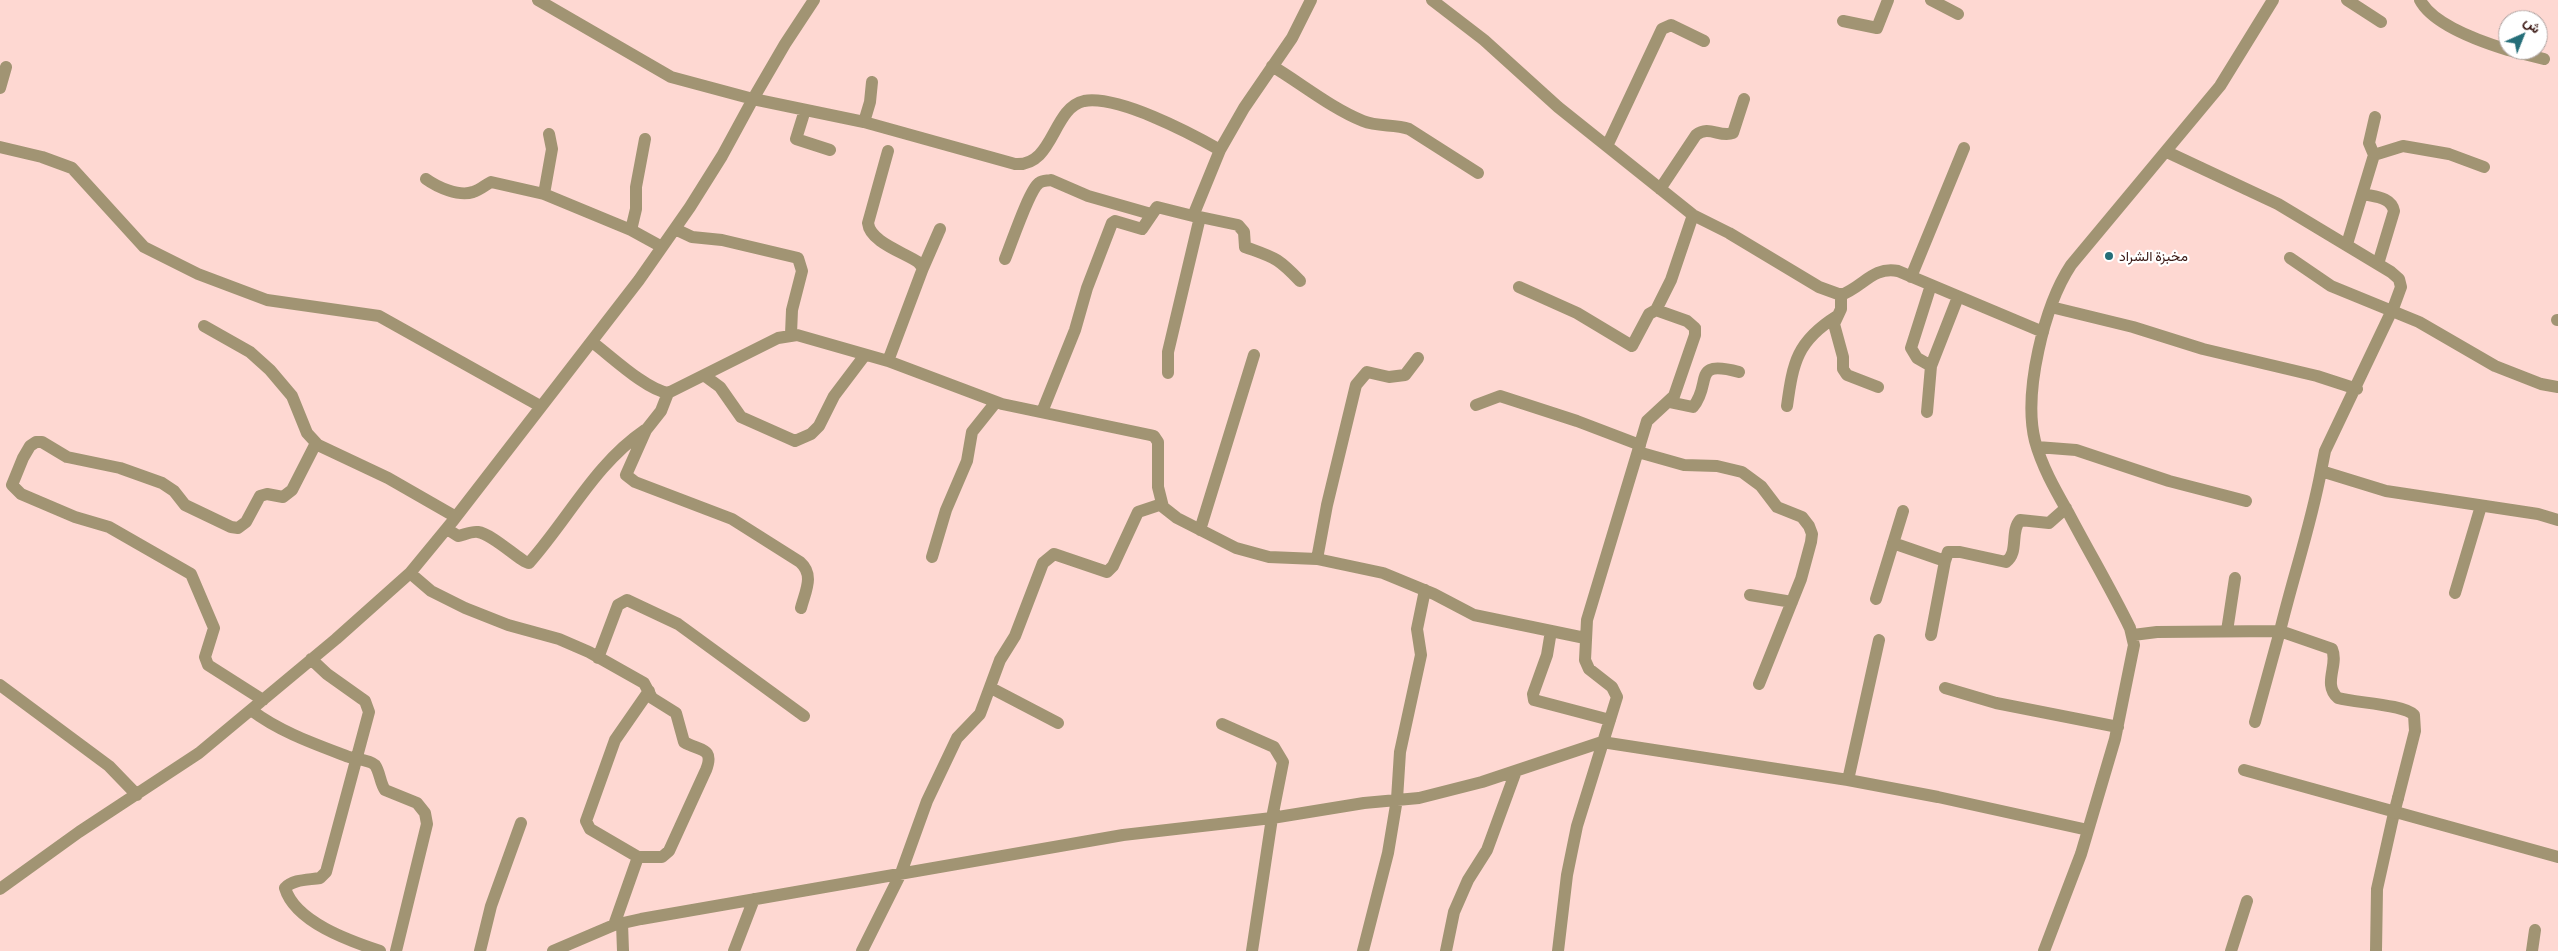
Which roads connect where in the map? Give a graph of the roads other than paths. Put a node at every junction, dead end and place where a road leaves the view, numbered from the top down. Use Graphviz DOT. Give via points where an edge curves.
graph roads {
  1 [pos="538,0"];
  2 [pos="814,0"];
  3 [pos="1311,0"];
  4 [pos="1432,0"];
  5 [pos="1888,0"];
  6 [pos="1931,0"];
  7 [pos="2273,0"];
  8 [pos="2347,0"];
  9 [pos="2420,0"];
  10 [pos="1958,14"];
  11 [pos="1843,21"];
  12 [pos="2381,22"];
  13 [pos="1704,41"];
  14 [pos="2498,47"];
  15 [pos="1272,66"];
  16 [pos="6,67"];
  17 [pos="872,82"];
  18 [pos="0,88"];
  19 [pos="753,99"];
  20 [pos="1744,99"];
  21 [pos="805,110"];
  22 [pos="2375,117"];
  23 [pos="864,122"];
  24 [pos="549,134"];
  25 [pos="645,139"];
  26 [pos="1607,146"];
  27 [pos="0,147"];
  28 [pos="1964,148"];
  29 [pos="830,150"];
  30 [pos="888,150"];
  31 [pos="1220,150"];
  32 [pos="2167,152"];
  33 [pos="2374,155"];
  34 [pos="2484,166"];
  35 [pos="1478,173"];
  36 [pos="426,179"];
  37 [pos="1660,189"];
  38 [pos="544,194"];
  39 [pos="2363,194"];
  40 [pos="1152,214"];
  41 [pos="1196,216"];
  42 [pos="1693,216"];
  43 [pos="675,229"];
  44 [pos="940,229"];
  45 [pos="631,230"];
  46 [pos="2347,244"];
  47 [pos="662,247"];
  48 [pos="2290,258"];
  49 [pos="1005,259"];
  50 [pos="2378,264"];
  51 [pos="923,268"];
  52 [pos="1911,277"];
  53 [pos="1300,281"];
  54 [pos="1931,285"];
  55 [pos="1519,286"];
  56 [pos="1841,295"];
  57 [pos="1958,297"];
  58 [pos="2051,307"];
  59 [pos="1656,310"];
  60 [pos="2392,311"];
  61 [pos="1837,316"];
  62 [pos="204,326"];
  63 [pos="2043,332"];
  64 [pos="791,334"];
  65 [pos="592,342"];
  66 [pos="864,355"];
  67 [pos="1254,355"];
  68 [pos="1418,358"];
  69 [pos="888,362"];
  70 [pos="1931,366"];
  71 [pos="1738,372"];
  72 [pos="1168,373"];
  73 [pos="705,376"];
  74 [pos="1878,387"];
  75 [pos="2558,387"];
  76 [pos="2357,389"];
  77 [pos="668,393"];
  78 [pos="996,402"];
  79 [pos="1669,402"];
  80 [pos="1476,405"];
  81 [pos="540,406"];
  82 [pos="1787,406"];
  83 [pos="1042,412"];
  84 [pos="1927,412"];
  85 [pos="646,430"];
  86 [pos="316,443"];
  87 [pos="2037,447"];
  88 [pos="1639,448"];
  89 [pos="2321,471"];
  90 [pos="2246,501"];
  91 [pos="1162,504"];
  92 [pos="2481,506"];
  93 [pos="2063,510"];
  94 [pos="1903,511"];
  95 [pos="456,517"];
  96 [pos="2558,520"];
  97 [pos="447,529"];
  98 [pos="1200,530"];
  99 [pos="1893,543"];
  100 [pos="932,557"];
  101 [pos="1317,559"];
  102 [pos="1945,561"];
  103 [pos="410,573"];
  104 [pos="2235,578"];
  105 [pos="1426,590"];
  106 [pos="2455,593"];
  107 [pos="1750,595"];
  108 [pos="1876,598"];
  109 [pos="1792,602"];
  110 [pos="801,608"];
  111 [pos="1551,630"];
  112 [pos="2280,630"];
  113 [pos="2227,631"];
  114 [pos="1931,635"];
  115 [pos="1585,638"];
  116 [pos="1879,640"];
  117 [pos="2134,640"];
  118 [pos="598,658"];
  119 [pos="311,659"];
  120 [pos="1759,684"];
  121 [pos="0,685"];
  122 [pos="991,688"];
  123 [pos="1945,688"];
  124 [pos="649,691"];
  125 [pos="262,700"];
  126 [pos="251,710"];
  127 [pos="804,716"];
  128 [pos="1610,720"];
  129 [pos="1058,722"];
  130 [pos="2255,722"];
  131 [pos="1222,724"];
  132 [pos="2118,727"];
  133 [pos="1602,742"];
  134 [pos="355,759"];
  135 [pos="2244,770"];
  136 [pos="1516,771"];
  137 [pos="1848,780"];
  138 [pos="137,795"];
  139 [pos="1396,799"];
  140 [pos="1272,818"];
  141 [pos="521,822"];
  142 [pos="2088,830"];
  143 [pos="638,857"];
  144 [pos="2558,857"];
  145 [pos="901,873"];
  146 [pos="0,876"];
  147 [pos="13,878"];
  148 [pos="0,889"];
  149 [pos="754,899"];
  150 [pos="2247,901"];
  151 [pos="618,924"];
  152 [pos="2535,930"];
  153 [pos="380,951"];
  154 [pos="396,951"];
  155 [pos="480,951"];
  156 [pos="553,951"];
  157 [pos="623,951"];
  158 [pos="734,951"];
  159 [pos="862,951"];
  160 [pos="1252,951"];
  161 [pos="1363,951"];
  162 [pos="1446,951"];
  163 [pos="1558,951"];
  164 [pos="2044,951"];
  165 [pos="2231,951"];
  166 [pos="2376,951"];
  167 [pos="2532,951"];
  1 -- 19 [label="street" via="671,77"];
  2 -- 19 [label="street"];
  3 -- 15 [label="street" via="1292,38"];
  4 -- 26 [label="street" via="1484,40"];
  5 -- 11 [label="street" via="1877,28"];
  6 -- 10 [label="street"];
  7 -- 32 [label="street" via="2230,71"];
  8 -- 12 [label="street"];
  9 -- 14 [label="street" via="2432,14 2459,31"];
  13 -- 26 [label="street" via="1671,25 1662,30"];
  15 -- 31 [label="street"];
  15 -- 35 [label="street" via="1356,118 1410,129"];
  16 -- 18 [label="street"];
  17 -- 23 [label="street"];
  19 -- 21 [label="street"];
  19 -- 43 [label="street" via="722,156"];
  20 -- 37 [label="street" via="1733,133 1725,135 1708,130 1696,134"];
  21 -- 23 [label="street"];
  21 -- 29 [label="street" via="796,139"];
  22 -- 33 [label="street" via="2368,142"];
  23 -- 31 [label="street" via="943,146 1026,165 1037,158 1070,110 1084,101 1097,101 1152,116"];
  24 -- 38 [label="street" via="552,149"];
  25 -- 45 [label="street"];
  26 -- 37 [label="street"];
  27 -- 81 [label="street" via="72,168 144,247 198,274 267,300 379,316"];
  28 -- 52 [label="street"];
  30 -- 51 [label="street" via="868,228 877,238"];
  31 -- 41 [label="street"];
  32 -- 46 [label="street" via="2278,204"];
  32 -- 58 [label="street" via="2080,252 2064,276"];
  33 -- 34 [label="street" via="2403,146 2449,154"];
  33 -- 39 [label="street"];
  36 -- 38 [label="street" via="460,193 476,191 491,182"];
  37 -- 42 [label="street"];
  38 -- 45 [label="street"];
  39 -- 46 [label="street"];
  39 -- 50 [label="street" via="2388,201 2393,206"];
  40 -- 41 [label="street" via="1157,207"];
  40 -- 49 [label="street" via="1088,196 1051,180 1044,181 1036,186 1029,199"];
  40 -- 83 [label="street" via="1140,229 1112,223 1087,288 1076,330"];
  41 -- 53 [label="street" via="1238,225 1244,232 1245,247 1280,260"];
  41 -- 72 [label="street" via="1168,352"];
  42 -- 56 [label="street"];
  42 -- 59 [label="street" via="1671,280"];
  43 -- 47 [label="street"];
  43 -- 64 [label="street" via="692,237 722,240 798,258 802,271 792,310"];
  44 -- 51 [label="street"];
  45 -- 47 [label="street"];
  46 -- 50 [label="street"];
  47 -- 65 [label="street"];
  48 -- 60 [label="street" via="2331,286"];
  50 -- 60 [label="street" via="2400,282"];
  51 -- 69 [label="street"];
  52 -- 54 [label="street"];
  52 -- 56 [label="street" via="1889,269 1880,271"];
  54 -- 57 [label="street"];
  54 -- 70 [label="street" via="1911,348 1917,358"];
  55 -- 59 [label="street" via="1577,313 1632,346 1649,314"];
  56 -- 61 [label="street" via="1843,302"];
  57 -- 63 [label="street"];
  57 -- 70 [label="street"];
  58 -- 63 [label="street"];
  58 -- 76 [label="street"];
  59 -- 79 [label="street" via="1687,320 1695,328 1682,375"];
  60 -- 75 [label="street" via="2419,322 2495,366 2541,384"];
  60 -- 76 [label="street"];
  61 -- 74 [label="street" via="1834,330 1843,357 1843,369 1847,375"];
  61 -- 82 [label="street" via="1823,325 1799,351"];
  62 -- 86 [label="street" via="250,352 270,370 292,396 300,420"];
  63 -- 87 [label="street" via="2032,404"];
  64 -- 66 [label="street"];
  64 -- 73 [label="street"];
  65 -- 77 [label="street" via="641,379"];
  65 -- 81 [label="street"];
  66 -- 69 [label="street"];
  66 -- 73 [label="street" via="834,396 819,426 811,434 795,441 741,418 720,387"];
  67 -- 98 [label="street"];
  68 -- 101 [label="street" via="1405,375 1389,377 1367,372 1356,385"];
  69 -- 78 [label="street"];
  70 -- 84 [label="street"];
  71 -- 79 [label="street" via="1718,366 1710,369 1693,407"];
  73 -- 77 [label="street"];
  76 -- 89 [label="street" via="2325,451"];
  77 -- 85 [label="street" via="661,411"];
  78 -- 83 [label="street"];
  78 -- 100 [label="street" via="972,432 967,461 946,510"];
  79 -- 88 [label="street" via="1647,421"];
  80 -- 88 [label="street" via="1500,396 1576,421"];
  81 -- 95 [label="street"];
  83 -- 91 [label="street" via="1154,436 1158,442 1156,467"];
  85 -- 97 [label="street" via="601,468 529,562 478,532 458,536"];
  85 -- 110 [label="street" via="626,475 635,482 732,519 800,562 809,575"];
  86 -- 95 [label="street" via="388,478"];
  86 -- 125 [label="street" via="292,490 283,497 260,496 246,522 238,528 185,506 174,491 162,483 120,468 67,457 42,442 30,446 12,485 21,494 75,517 109,527 191,574 214,628 205,657 208,665"];
  87 -- 90 [label="street" via="2076,450 2169,481"];
  87 -- 93 [label="street"];
  88 -- 109 [label="street" via="1684,465 1716,466 1742,472 1761,486 1777,507 1806,520 1812,534 1811,542"];
  88 -- 115 [label="street"];
  89 -- 92 [label="street" via="2386,491"];
  89 -- 112 [label="street"];
  91 -- 98 [label="street" via="1168,512"];
  91 -- 122 [label="street" via="1138,512 1113,566 1107,572 1061,555 1054,554 1046,560 1015,636 1000,660"];
  92 -- 96 [label="street"];
  92 -- 106 [label="street"];
  93 -- 102 [label="street" via="2049,523 2020,520 2012,555 2006,562 1952,551 1946,555"];
  93 -- 117 [label="street"];
  94 -- 99 [label="street"];
  95 -- 97 [label="street"];
  97 -- 103 [label="street"];
  98 -- 101 [label="street" via="1256,555"];
  99 -- 102 [label="street"];
  99 -- 108 [label="street"];
  101 -- 105 [label="street" via="1383,573"];
  102 -- 114 [label="street"];
  103 -- 118 [label="street" via="431,591 464,608 558,639"];
  103 -- 119 [label="street"];
  104 -- 113 [label="street"];
  105 -- 111 [label="street" via="1482,617"];
  105 -- 139 [label="street" via="1417,629 1421,655 1400,752"];
  107 -- 109 [label="street"];
  109 -- 120 [label="street"];
  111 -- 115 [label="street"];
  111 -- 128 [label="street" via="1534,700"];
  112 -- 113 [label="street"];
  112 -- 130 [label="street"];
  112 -- 166 [label="street, bridge" via="2332,649 2330,684 2338,698 2407,710 2414,715 2415,731 2377,889"];
  113 -- 117 [label="street" via="2157,632"];
  115 -- 128 [label="street" via="1585,660 1589,669 1612,687 1617,697"];
  116 -- 137 [label="street"];
  117 -- 132 [label="street"];
  118 -- 124 [label="street" via="644,683"];
  118 -- 127 [label="street" via="618,605 627,600 678,624"];
  119 -- 125 [label="street"];
  119 -- 134 [label="street" via="367,705 366,722"];
  121 -- 138 [label="street" via="109,766"];
  122 -- 129 [label="street"];
  122 -- 145 [label="street" via="980,714 957,738 928,801"];
  123 -- 132 [label="street" via="1996,703"];
  124 -- 143 [label="street" via="616,740 586,821 590,830"];
  124 -- 143 [label="street" via="654,700 676,714 684,742 706,751 710,760 668,854"];
  125 -- 126 [label="street"];
  126 -- 134 [label="street" via="267,722"];
  126 -- 138 [label="street" via="193,757"];
  128 -- 133 [label="street"];
  131 -- 140 [label="street" via="1274,747 1280,754 1283,762"];
  132 -- 142 [label="street"];
  133 -- 136 [label="street"];
  133 -- 137 [label="street"];
  133 -- 163 [label="street" via="1575,834"];
  134 -- 153 [label="street" via="339,831 324,876 285,888 300,911 315,924"];
  134 -- 154 [label="street" via="376,766 385,790 412,800 422,808 427,818 424,844"];
  135 -- 144 [label="street"];
  136 -- 139 [label="street" via="1447,792"];
  136 -- 162 [label="street" via="1487,850 1468,880 1454,912"];
  137 -- 142 [label="street"];
  138 -- 147 [label="street"];
  139 -- 140 [label="street"];
  139 -- 161 [label="street" via="1388,853"];
  140 -- 145 [label="street" via="1123,835"];
  140 -- 160 [label="street"];
  141 -- 155 [label="street" via="491,906"];
  142 -- 164 [label="street"];
  143 -- 151 [label="street"];
  145 -- 149 [label="street"];
  145 -- 159 [label="street"];
  146 -- 147 [label="street"];
  147 -- 148 [label="street"];
  149 -- 151 [label="street"];
  149 -- 158 [label="street"];
  150 -- 165 [label="street"];
  151 -- 156 [label="street"];
  151 -- 157 [label="street"];
  152 -- 167 [label="street"];
}
